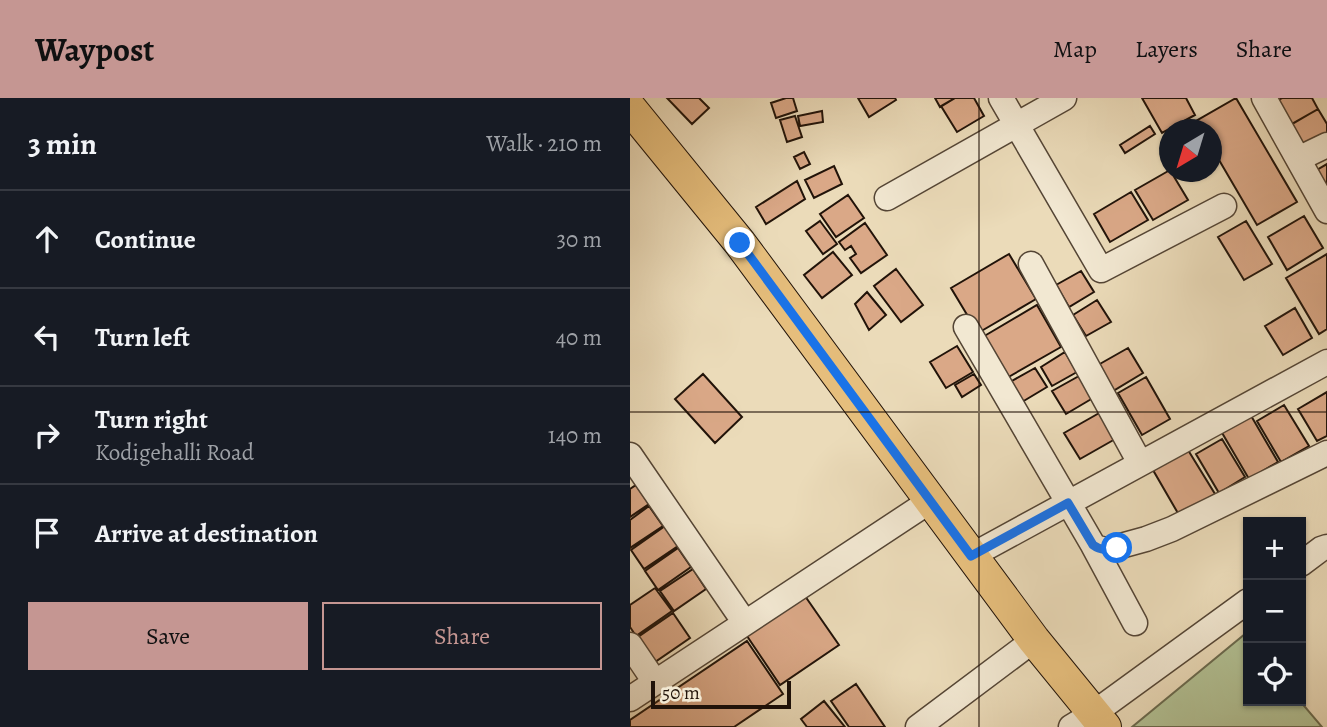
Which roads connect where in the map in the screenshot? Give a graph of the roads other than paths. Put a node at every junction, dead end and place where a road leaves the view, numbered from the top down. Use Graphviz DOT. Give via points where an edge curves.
graph roads {
  1 [pos="1001,98"];
  2 [pos="1064,98"];
  3 [pos="1264,98"];
  4 [pos="632,116"];
  5 [pos="1016,124"];
  6 [pos="1327,145"];
  7 [pos="1298,159"];
  8 [pos="887,198"];
  9 [pos="1224,206"];
  10 [pos="1327,211"];
  11 [pos="1031,264"];
  12 [pos="966,327"];
  13 [pos="1327,362"];
  14 [pos="1327,453"];
  15 [pos="630,455"];
  16 [pos="1140,463"];
  17 [pos="930,501"];
  18 [pos="1068,503"];
  19 [pos="1093,545"];
  20 [pos="1327,547"];
  21 [pos="971,556"];
  22 [pos="1306,560"];
  23 [pos="1243,605"];
  24 [pos="745,623"];
  25 [pos="1135,623"];
  26 [pos="1034,640"];
  27 [pos="630,645"];
  28 [pos="655,682"];
  29 [pos="630,699"];
  30 [pos="1090,722"];
  31 [pos="918,727"];
  1 -- 5 [label="street"];
  2 -- 5 [label="street"];
  3 -- 7 [label="street"];
  4 -- 17 [label="main road" via="740,243"];
  5 -- 8 [label="street"];
  5 -- 9 [label="street" via="1101,270"];
  6 -- 7 [label="street"];
  7 -- 10 [label="street"];
  11 -- 16 [label="street"];
  12 -- 18 [label="street"];
  13 -- 16 [label="street"];
  14 -- 19 [label="street" via="1172,529 1106,550"];
  15 -- 24 [label="street"];
  16 -- 18 [label="street"];
  17 -- 21 [label="main road"];
  17 -- 24 [label="street"];
  18 -- 19 [label="street"];
  18 -- 21 [label="street"];
  19 -- 25 [label="street"];
  20 -- 22 [label="street"];
  21 -- 26 [label="main road"];
  23 -- 30 [label="street"];
  24 -- 28 [label="street"];
  26 -- 30 [label="main road"];
  26 -- 31 [label="street"];
  27 -- 28 [label="street"];
  28 -- 29 [label="street"];
}
